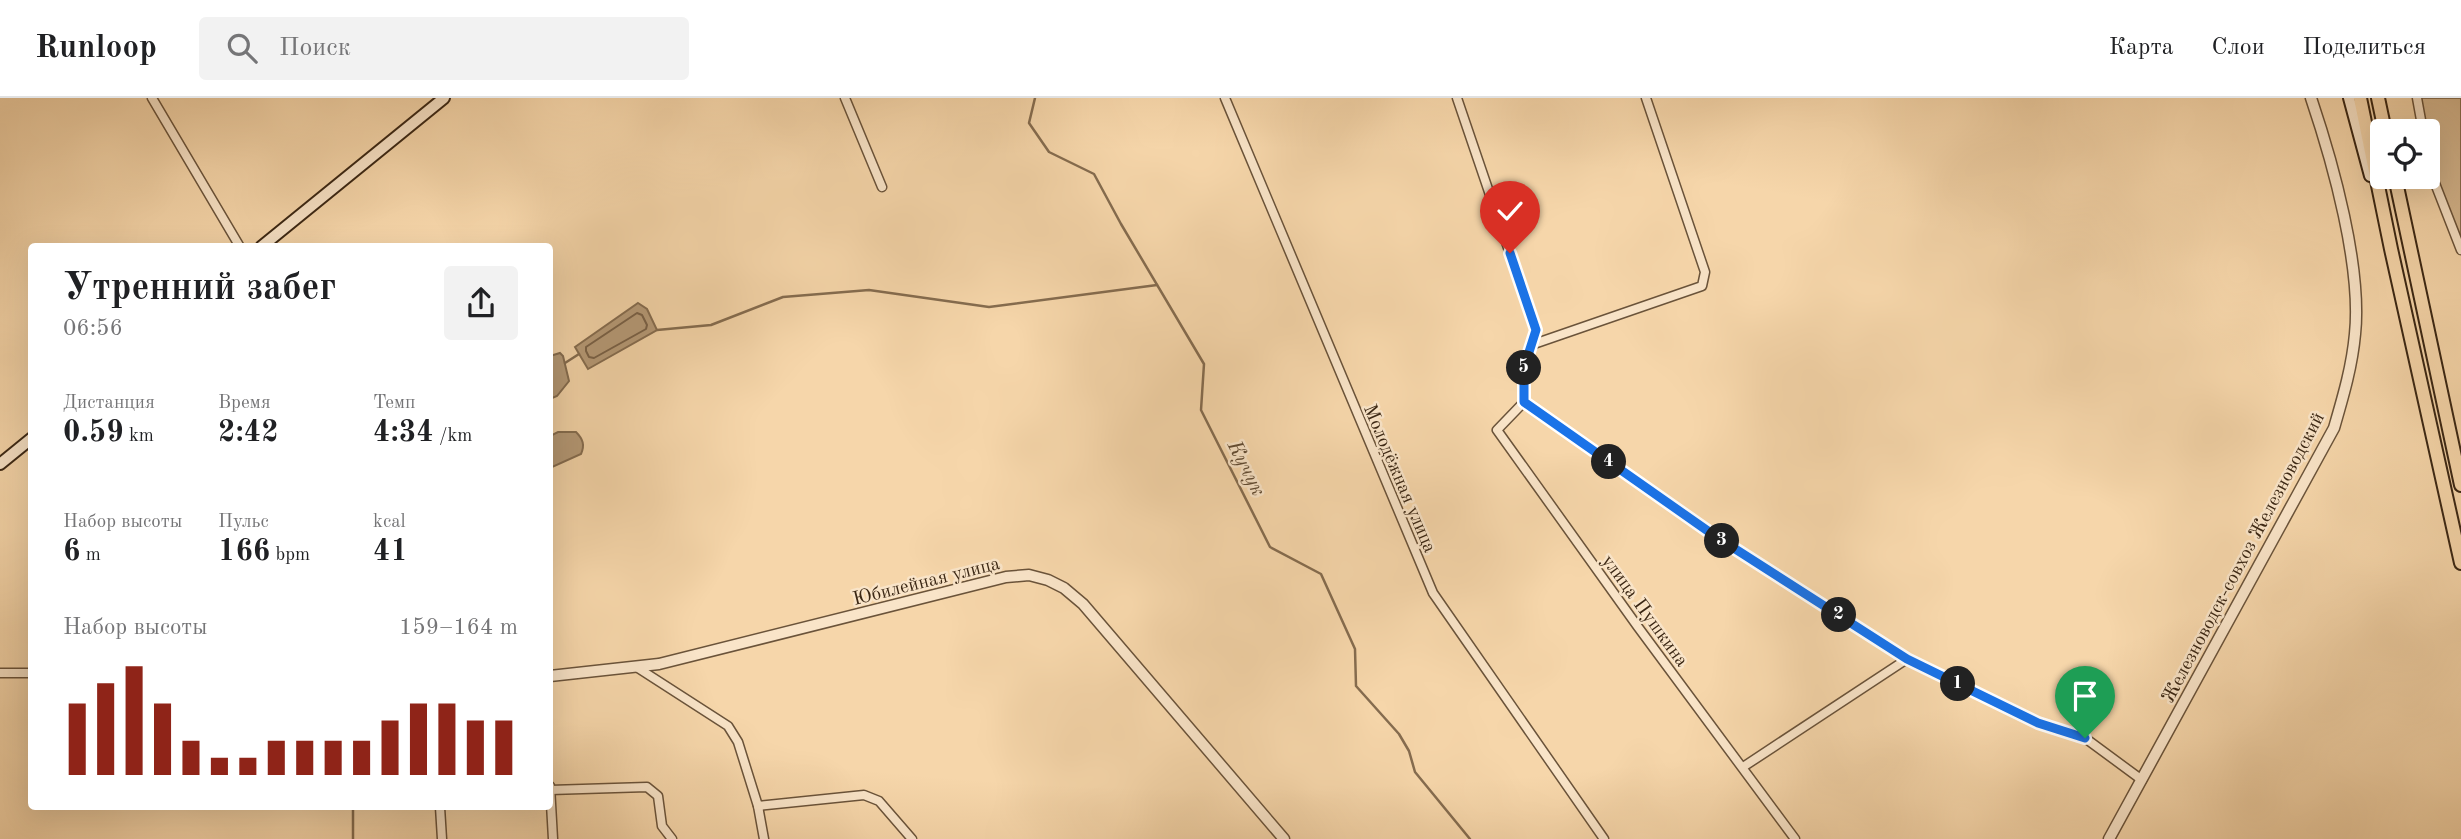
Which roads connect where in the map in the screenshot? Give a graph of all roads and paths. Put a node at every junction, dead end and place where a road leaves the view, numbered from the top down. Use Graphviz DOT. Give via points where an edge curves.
graph roads {
  1 [pos="152,98"];
  2 [pos="444,98"];
  3 [pos="845,98"];
  4 [pos="1224,98"];
  5 [pos="1457,98"];
  6 [pos="1646,98"];
  7 [pos="2311,98"];
  8 [pos="2349,98"];
  9 [pos="2360,98"];
  10 [pos="2378,98"];
  11 [pos="2417,98"];
  12 [pos="2382,119"];
  13 [pos="2421,119"];
  14 [pos="882,187"];
  15 [pos="2398,189"];
  16 [pos="2437,189"];
  17 [pos="2382,209"];
  18 [pos="238,243"];
  19 [pos="266,243"];
  20 [pos="2461,250"];
  21 [pos="1531,345"];
  22 [pos="1524,402"];
  23 [pos="28,441"];
  24 [pos="0,464"];
  25 [pos="2461,485"];
  26 [pos="2461,563"];
  27 [pos="1907,659"];
  28 [pos="638,668"];
  29 [pos="0,673"];
  30 [pos="28,673"];
  31 [pos="553,676"];
  32 [pos="1743,767"];
  33 [pos="2142,780"];
  34 [pos="553,788"];
  35 [pos="758,806"];
  36 [pos="440,810"];
  37 [pos="551,810"];
  38 [pos="442,839"];
  39 [pos="553,839"];
  40 [pos="672,839"];
  41 [pos="764,839"];
  42 [pos="912,839"];
  43 [pos="1284,839"];
  44 [pos="1604,839"];
  45 [pos="1795,839"];
  46 [pos="2109,839"];
  1 -- 18 [label="street"];
  2 -- 19 [label="main road"];
  3 -- 14 [label="street"];
  4 -- 44 [label="street, Молодёжная улица" via="1433,593"];
  5 -- 21 [label="street" via="1536,330"];
  6 -- 21 [label="street" via="1705,272 1702,286"];
  7 -- 33 [label="street, Железноводск-совхоз Железноводский" via="2333,173 2356,287 2356,332 2348,383 2328,440"];
  8 -- 17 [label="main road"];
  9 -- 17 [label="main road"];
  10 -- 12 [label="main road"];
  11 -- 13 [label="street"];
  15 -- 25 [label="main road"];
  16 -- 20 [label="street"];
  17 -- 26 [label="main road"];
  21 -- 22 [label="street" via="1524,368"];
  22 -- 27 [label="street" via="1715,536"];
  22 -- 32 [label="street, улица Пушкина" via="1497,429"];
  23 -- 24 [label="main road"];
  27 -- 32 [label="street"];
  27 -- 33 [label="street" via="2038,723 2085,738"];
  28 -- 31 [label="street, Юбилейная улица"];
  28 -- 35 [label="street" via="728,726 738,742"];
  28 -- 43 [label="street, Юбилейная улица" via="1006,578 1029,575 1048,580 1064,588 1100,621"];
  29 -- 30 [label="street"];
  32 -- 45 [label="street, улица Пушкина"];
  33 -- 46 [label="street, Железноводск-совхоз Железноводский"];
  34 -- 40 [label="street" via="647,788 658,796 662,826"];
  35 -- 41 [label="street"];
  35 -- 42 [label="street" via="864,794 879,801"];
  36 -- 38 [label="street"];
  37 -- 39 [label="street"];
}
